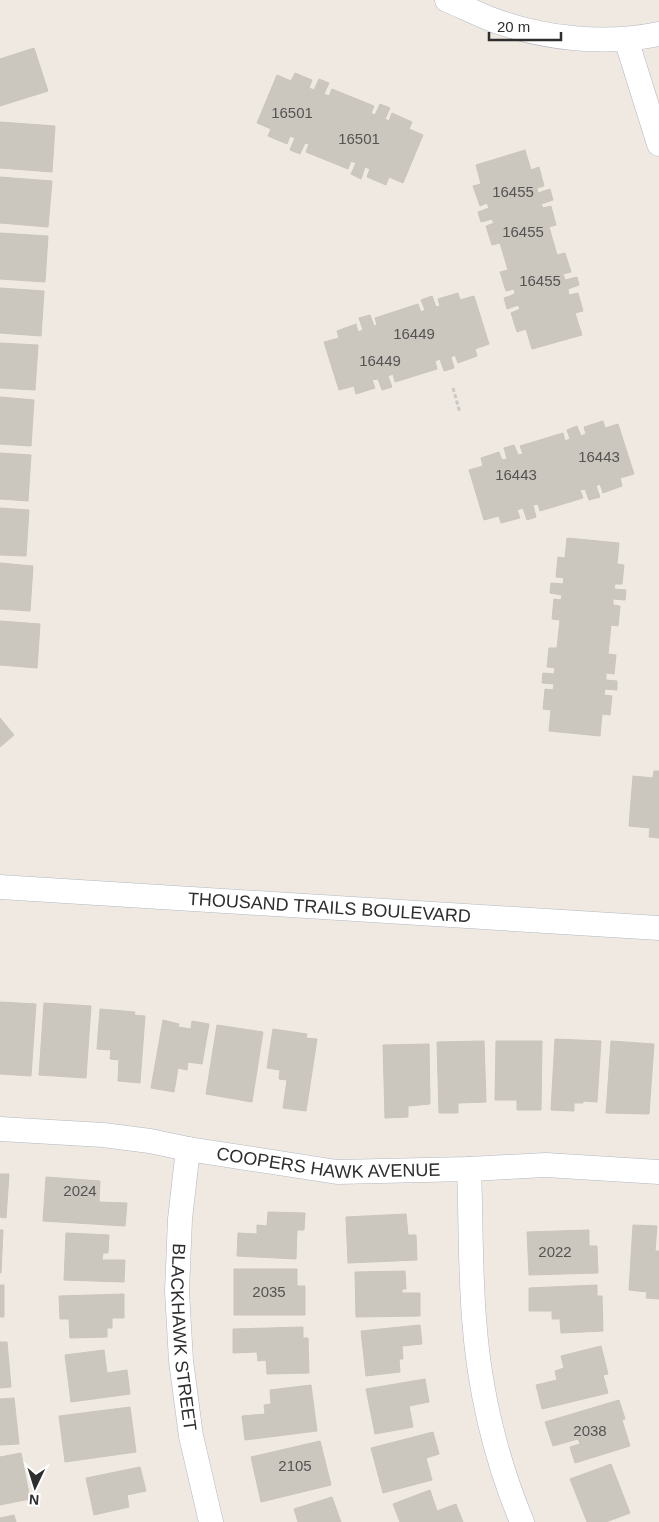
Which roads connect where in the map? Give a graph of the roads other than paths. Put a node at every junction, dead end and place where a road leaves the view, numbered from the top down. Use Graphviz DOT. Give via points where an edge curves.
graph roads {
  1 [pos="446,0"];
  2 [pos="659,34"];
  3 [pos="626,39"];
  4 [pos="659,144"];
  5 [pos="0,888"];
  6 [pos="659,928"];
  7 [pos="0,1129"];
  8 [pos="188,1149"];
  9 [pos="469,1169"];
  10 [pos="659,1172"];
  11 [pos="211,1522"];
  12 [pos="522,1522"];
  1 -- 3 [label="street" via="492,20 549,35"];
  2 -- 3 [label="street"];
  3 -- 4 [label="street"];
  5 -- 6 [label="street, THOUSAND TRAILS BOULEVARD"];
  7 -- 8 [label="street, COOPERS HAWK AVENUE" via="102,1135"];
  8 -- 9 [label="street, COOPERS HAWK AVENUE" via="337,1172"];
  8 -- 11 [label="street, BLACKHAWK STREET" via="177,1291 181,1361 191,1436"];
  9 -- 10 [label="street, COOPERS HAWK AVENUE" via="554,1166"];
  9 -- 12 [label="street" via="474,1317 481,1382 501,1464"];
}
